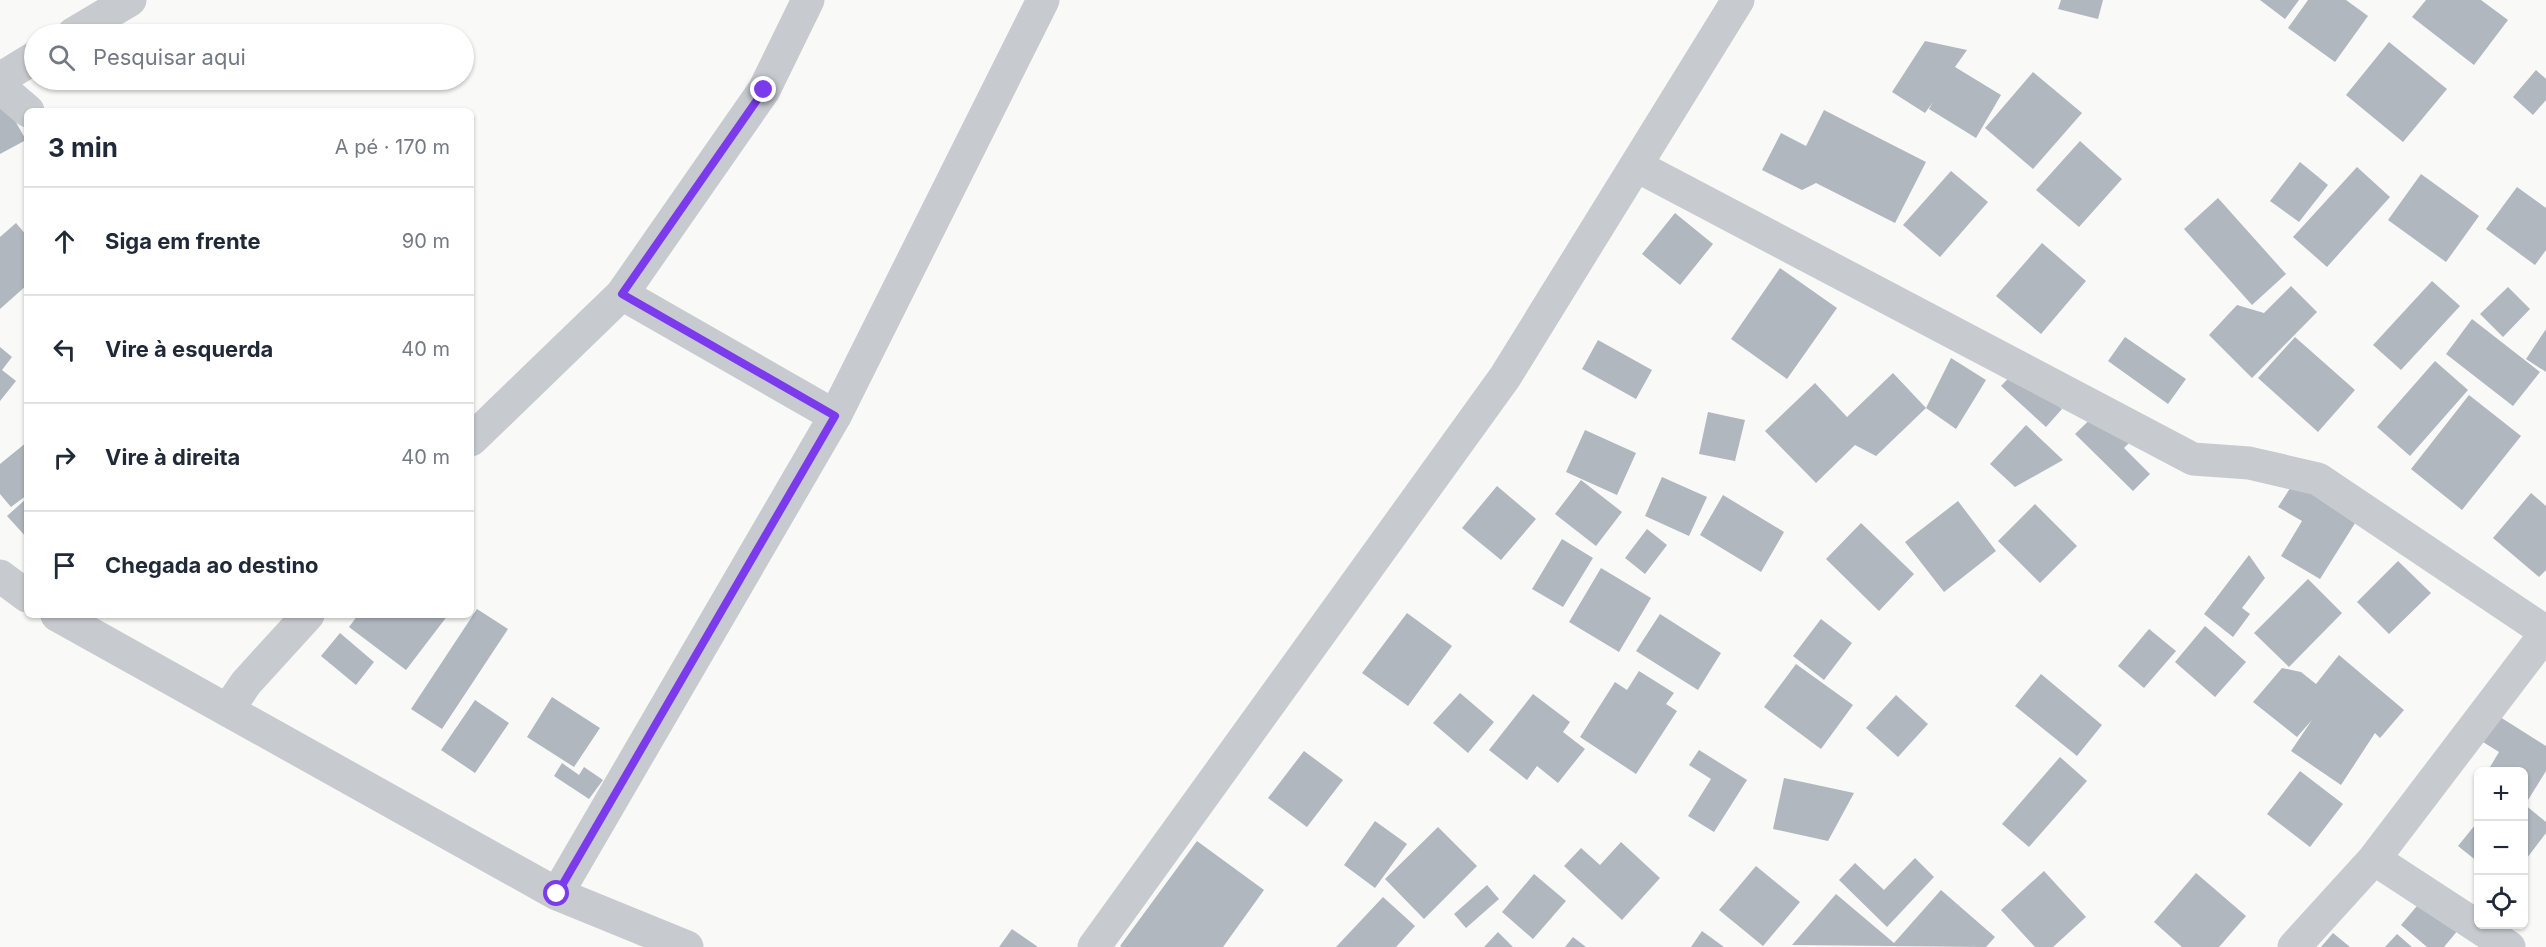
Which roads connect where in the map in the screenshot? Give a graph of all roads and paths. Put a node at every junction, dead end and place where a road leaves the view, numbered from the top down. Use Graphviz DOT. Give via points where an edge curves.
graph roads {
  1 [pos="130,0"];
  2 [pos="808,0"];
  3 [pos="1042,0"];
  4 [pos="1738,0"];
  5 [pos="90,24"];
  6 [pos="24,64"];
  7 [pos="0,79"];
  8 [pos="0,87"];
  9 [pos="24,108"];
  10 [pos="1637,166"];
  11 [pos="622,294"];
  12 [pos="835,416"];
  13 [pos="474,437"];
  14 [pos="0,576"];
  15 [pos="24,594"];
  16 [pos="63,618"];
  17 [pos="305,618"];
  18 [pos="2546,632"];
  19 [pos="229,708"];
  20 [pos="2374,859"];
  21 [pos="557,894"];
  22 [pos="687,947"];
  23 [pos="1094,947"];
  24 [pos="2294,947"];
  25 [pos="2509,947"];
  1 -- 5 [label="street"];
  2 -- 11 [label="street" via="764,90"];
  3 -- 12 [label="street"];
  4 -- 10 [label="street"];
  6 -- 7 [label="street"];
  8 -- 9 [label="street"];
  10 -- 18 [label="street" via="2193,459 2249,463 2318,478"];
  10 -- 23 [label="street" via="1505,377"];
  11 -- 12 [label="street"];
  11 -- 13 [label="street"];
  12 -- 21 [label="street"];
  14 -- 15 [label="street"];
  16 -- 19 [label="street"];
  17 -- 19 [label="street" via="246,683"];
  18 -- 20 [label="street"];
  19 -- 21 [label="street"];
  20 -- 24 [label="street"];
  20 -- 25 [label="street"];
  21 -- 22 [label="street"];
}
